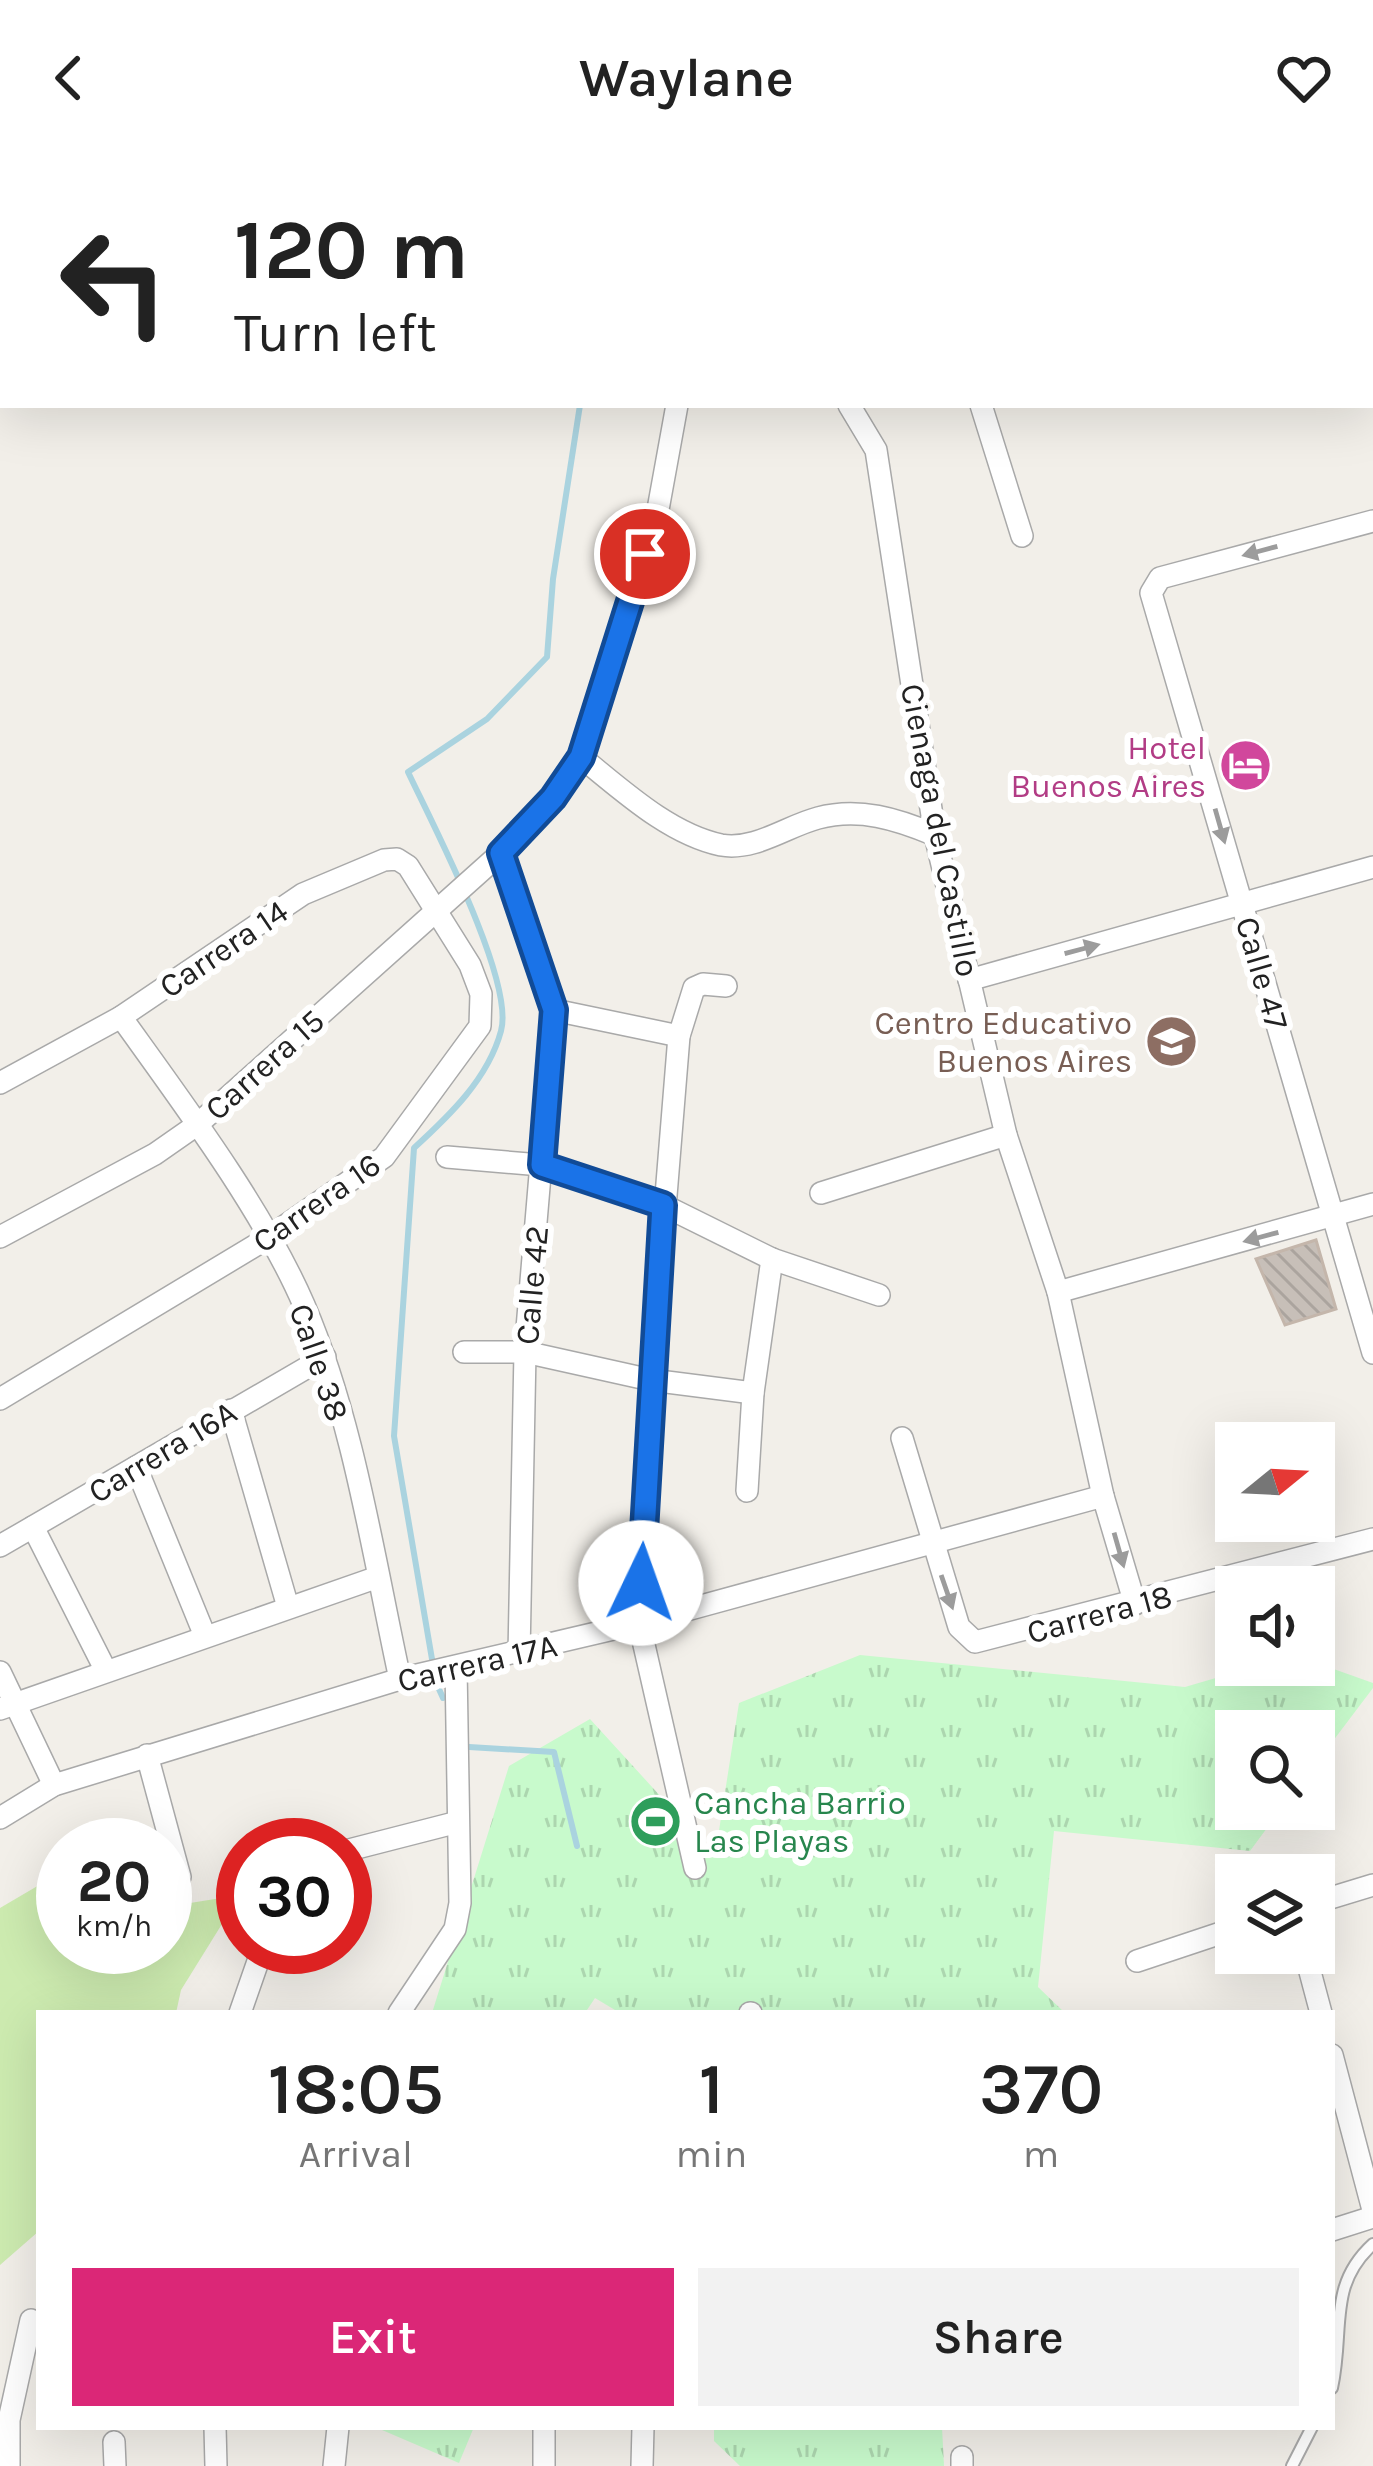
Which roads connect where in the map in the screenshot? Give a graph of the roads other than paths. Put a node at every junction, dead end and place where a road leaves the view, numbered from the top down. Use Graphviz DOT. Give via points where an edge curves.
graph roads {
  1 [pos="676,408"];
  2 [pos="852,408"];
  3 [pos="982,408"];
  4 [pos="1373,521"];
  5 [pos="1022,536"];
  6 [pos="581,757"];
  7 [pos="935,835"];
  8 [pos="501,853"];
  9 [pos="1373,867"];
  10 [pos="443,901"];
  11 [pos="1243,904"];
  12 [pos="969,980"];
  13 [pos="726,986"];
  14 [pos="554,1010"];
  15 [pos="121,1017"];
  16 [pos="679,1036"];
  17 [pos="0,1084"];
  18 [pos="198,1124"];
  19 [pos="1006,1135"];
  20 [pos="447,1157"];
  21 [pos="542,1165"];
  22 [pos="821,1192"];
  23 [pos="1373,1204"];
  24 [pos="663,1205"];
  25 [pos="1332,1217"];
  26 [pos="0,1238"];
  27 [pos="266,1239"];
  28 [pos="772,1259"];
  29 [pos="1058,1292"];
  30 [pos="879,1295"];
  31 [pos="464,1352"];
  32 [pos="525,1352"];
  33 [pos="1373,1353"];
  34 [pos="325,1357"];
  35 [pos="651,1381"];
  36 [pos="753,1393"];
  37 [pos="0,1399"];
  38 [pos="231,1410"];
  39 [pos="902,1438"];
  40 [pos="136,1467"];
  41 [pos="747,1491"];
  42 [pos="1103,1496"];
  43 [pos="33,1527"];
  44 [pos="1373,1539"];
  45 [pos="0,1546"];
  46 [pos="932,1546"];
  47 [pos="378,1577"];
  48 [pos="1135,1604"];
  49 [pos="289,1607"];
  50 [pos="639,1623"];
  51 [pos="205,1636"];
  52 [pos="519,1654"];
  53 [pos="106,1671"];
  54 [pos="0,1672"];
  55 [pos="431,1672"];
  56 [pos="8,1706"];
  57 [pos="147,1755"];
  58 [pos="54,1785"];
  59 [pos="0,1818"];
  60 [pos="164,1818"];
  61 [pos="458,1822"];
  62 [pos="372,1844"];
  63 [pos="695,1868"];
  64 [pos="1373,1885"];
  65 [pos="1335,1897"];
  66 [pos="1215,1935"];
  67 [pos="1137,1961"];
  68 [pos="254,1974"];
  69 [pos="1311,1974"];
  70 [pos="241,2010"];
  71 [pos="401,2010"];
  72 [pos="1320,2010"];
  73 [pos="1335,2066"];
  74 [pos="1373,2213"];
  75 [pos="1335,2229"];
  76 [pos="1373,2244"];
  77 [pos="32,2320"];
  78 [pos="1335,2374"];
  79 [pos="214,2430"];
  80 [pos="338,2430"];
  81 [pos="544,2430"];
  82 [pos="643,2430"];
  83 [pos="1310,2430"];
  84 [pos="114,2442"];
  85 [pos="9,2466"];
  86 [pos="116,2466"];
  87 [pos="216,2466"];
  88 [pos="334,2466"];
  89 [pos="544,2466"];
  90 [pos="642,2466"];
  91 [pos="1292,2466"];
  1 -- 6 [label="street" via="657,515"];
  2 -- 7 [label="street, Cienaga del Castillo" via="875,450"];
  3 -- 5 [label="street"];
  4 -- 11 [label="street, Calle 47, one-way" via="1160,578 1151,593"];
  6 -- 7 [label="street" via="646,808 724,846 842,814 892,818"];
  6 -- 8 [label="street"];
  7 -- 12 [label="street, Cienaga del Castillo"];
  8 -- 10 [label="street, Carrera 15"];
  8 -- 14 [label="street, Calle 42"];
  9 -- 11 [label="street"];
  10 -- 15 [label="street, Carrera 14" via="409,866 383,860 303,895"];
  10 -- 18 [label="street, Carrera 15"];
  10 -- 27 [label="street, Carrera 16" via="476,980 480,1026 384,1157"];
  12 -- 11 [label="street, one-way"];
  11 -- 25 [label="street, Calle 47"];
  12 -- 19 [label="street, Cienaga del Castillo"];
  13 -- 16 [label="street" via="694,988"];
  14 -- 16 [label="street"];
  14 -- 21 [label="street, Calle 42"];
  15 -- 17 [label="street, Carrera 14"];
  15 -- 18 [label="street, Calle 38"];
  16 -- 24 [label="street"];
  18 -- 26 [label="street, Carrera 15"];
  18 -- 27 [label="street, Calle 38"];
  19 -- 22 [label="street"];
  19 -- 29 [label="street, Cienaga del Castillo"];
  20 -- 21 [label="street"];
  21 -- 24 [label="street"];
  21 -- 32 [label="street, Calle 42"];
  23 -- 25 [label="street"];
  24 -- 28 [label="street"];
  24 -- 35 [label="street"];
  25 -- 29 [label="street, one-way"];
  25 -- 33 [label="street, Calle 47"];
  27 -- 34 [label="street, Calle 38"];
  27 -- 37 [label="street, Carrera 16"];
  28 -- 30 [label="street"];
  28 -- 36 [label="street"];
  29 -- 42 [label="street, Cienaga del Castillo"];
  31 -- 32 [label="street"];
  32 -- 35 [label="street"];
  32 -- 52 [label="street, Calle 42"];
  34 -- 38 [label="street, Carrera 16A"];
  34 -- 47 [label="street, Calle 38"];
  35 -- 36 [label="street"];
  35 -- 50 [label="street"];
  36 -- 41 [label="street"];
  38 -- 40 [label="street, Carrera 16A"];
  38 -- 49 [label="street"];
  39 -- 46 [label="street"];
  40 -- 43 [label="street, Carrera 16A"];
  40 -- 51 [label="street"];
  42 -- 46 [label="street, Carrera 17A"];
  42 -- 48 [label="street, Cienaga del Castillo, one-way"];
  43 -- 45 [label="street, Carrera 16A"];
  43 -- 53 [label="street"];
  44 -- 48 [label="street, Carrera 18"];
  46 -- 48 [label="street, Carrera 18, one-way" via="965,1637 986,1642"];
  46 -- 50 [label="street, Carrera 17A"];
  47 -- 49 [label="street"];
  47 -- 55 [label="street, Calle 38"];
  49 -- 51 [label="street"];
  50 -- 52 [label="street, Carrera 17A"];
  50 -- 63 [label="street"];
  51 -- 53 [label="street"];
  52 -- 55 [label="street, Carrera 17A"];
  53 -- 56 [label="street"];
  54 -- 56 [label="street"];
  55 -- 57 [label="street, Carrera 17A"];
  55 -- 61 [label="street, Calle 38"];
  56 -- 58 [label="street"];
  57 -- 58 [label="street, Carrera 17A"];
  57 -- 60 [label="street"];
  58 -- 59 [label="street, Carrera 17A"];
  61 -- 62 [label="street"];
  61 -- 71 [label="street, Calle 38" via="454,1929"];
  64 -- 65 [label="street"];
  66 -- 67 [label="street"];
  68 -- 70 [label="street"];
  69 -- 72 [label="street"];
  73 -- 74 [label="street"];
  74 -- 75 [label="street"];
  76 -- 78 [label="lane" via="1348,2266 1341,2286"];
  77 -- 85 [label="street" via="9,2420"];
  79 -- 87 [label="street"];
  80 -- 88 [label="street"];
  81 -- 89 [label="street"];
  82 -- 90 [label="street"];
  83 -- 91 [label="lane"];
  84 -- 86 [label="street"];
}
